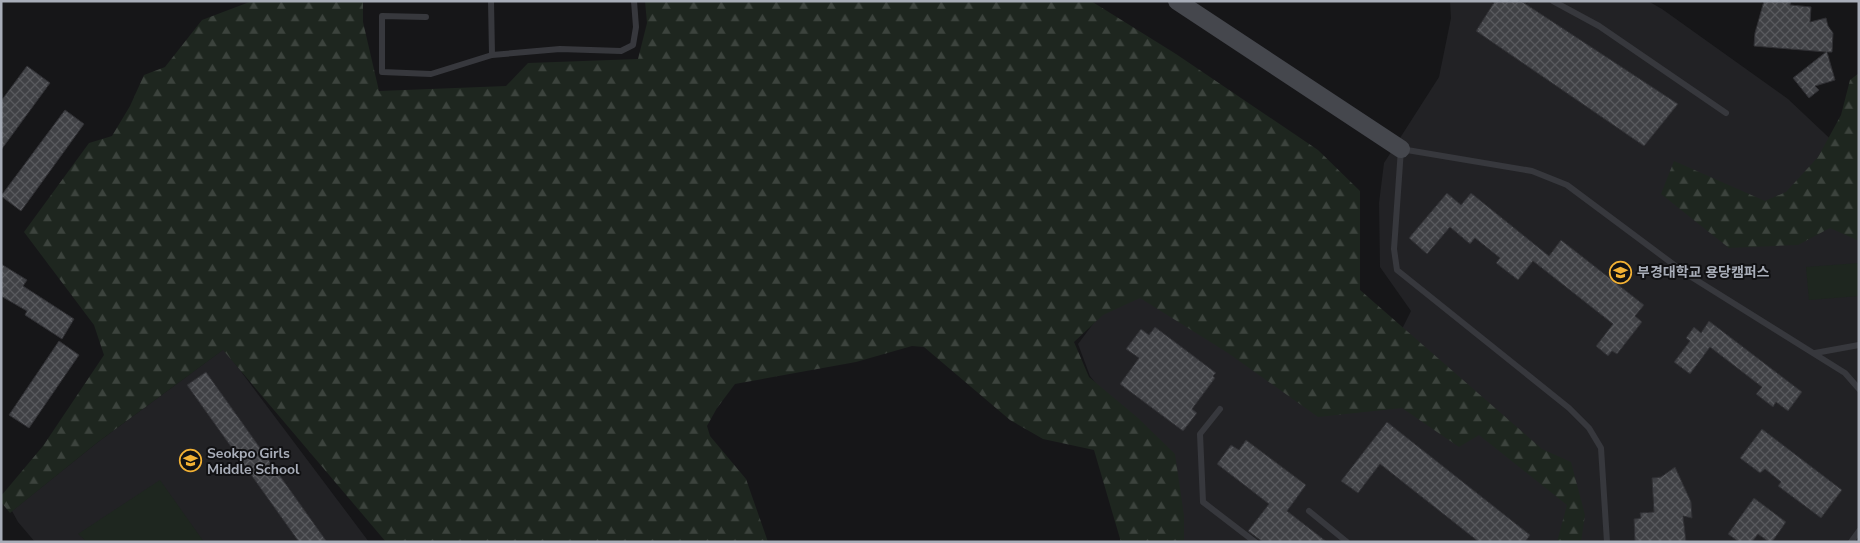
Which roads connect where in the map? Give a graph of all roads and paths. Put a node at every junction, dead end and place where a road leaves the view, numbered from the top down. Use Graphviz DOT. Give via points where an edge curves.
graph roads {
  1 [pos="491,1"];
  2 [pos="634,1"];
  3 [pos="1177,1"];
  4 [pos="1553,1"];
  5 [pos="426,17"];
  6 [pos="492,55"];
  7 [pos="1726,113"];
  8 [pos="1401,149"];
  9 [pos="1859,345"];
  10 [pos="1815,353"];
  11 [pos="1859,389"];
  12 [pos="1220,409"];
  13 [pos="1309,511"];
  14 [pos="1859,531"];
  15 [pos="1255,542"];
  16 [pos="1347,542"];
  17 [pos="1607,542"];
  18 [pos="1851,542"];
  1 -- 6 [label="lane"];
  2 -- 6 [label="lane" via="636,27 633,45 621,52 560,49"];
  3 -- 8 [label="street"];
  4 -- 7 [label="lane" via="1599,26"];
  5 -- 6 [label="lane" via="382,16 382,72 431,74"];
  8 -- 10 [label="lane" via="1532,171 1568,185 1685,273"];
  8 -- 17 [label="lane" via="1394,249 1397,270 1569,408 1589,428 1601,448"];
  9 -- 10 [label="lane"];
  10 -- 11 [label="lane" via="1845,373"];
  12 -- 15 [label="lane" via="1200,434 1203,502"];
  13 -- 16 [label="lane"];
  14 -- 18 [label="lane"];
}
